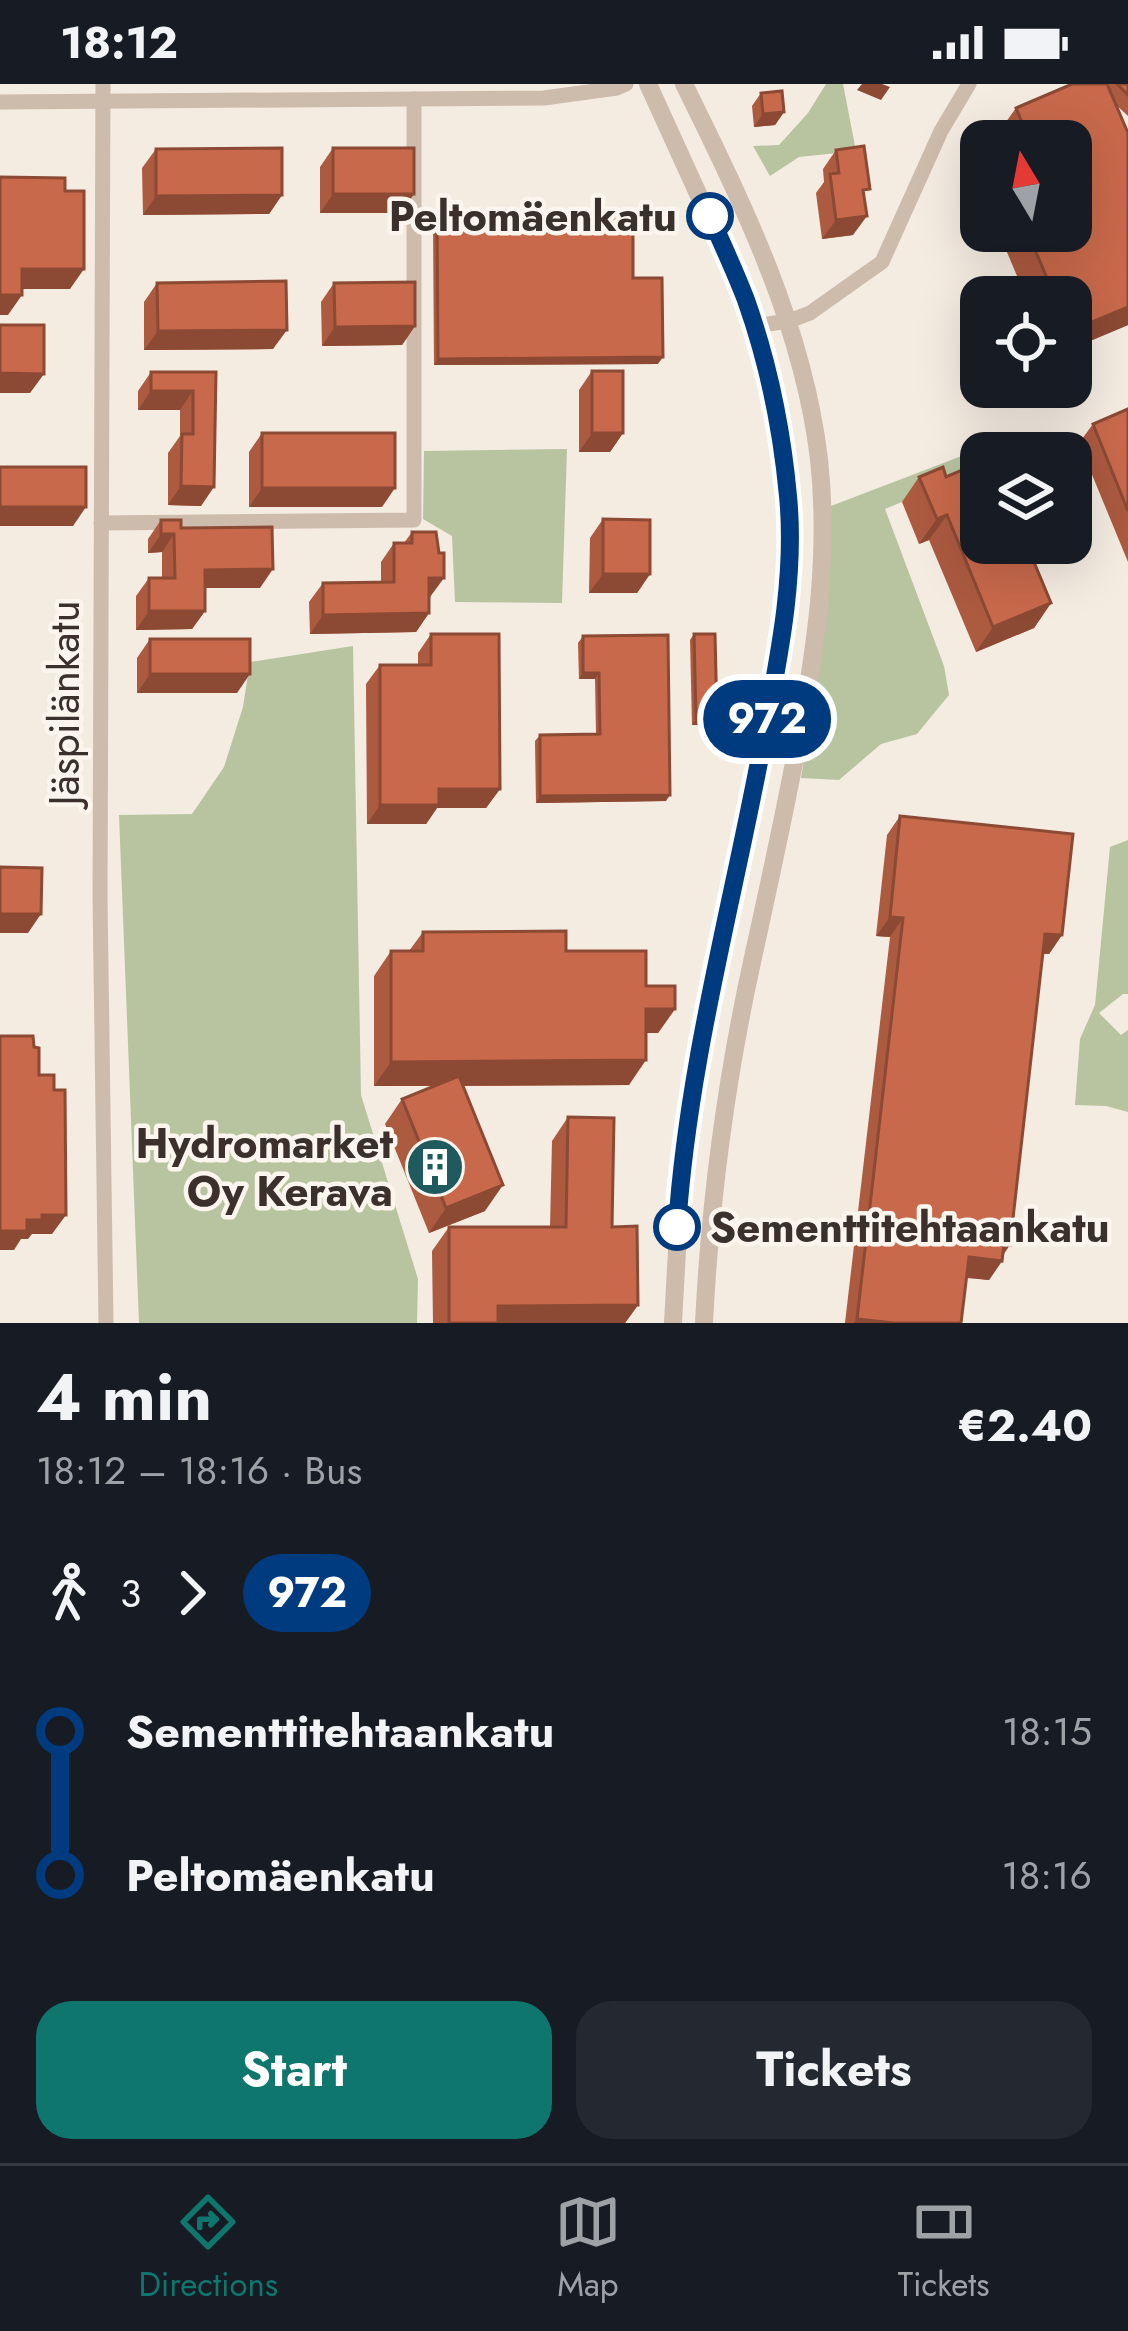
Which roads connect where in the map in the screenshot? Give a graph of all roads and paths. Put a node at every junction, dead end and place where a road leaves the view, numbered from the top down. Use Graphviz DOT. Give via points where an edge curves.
graph roads {
  1 [pos="626,84"];
  2 [pos="648,84"];
  3 [pos="684,84"];
  4 [pos="969,84"];
  5 [pos="104,92"];
  6 [pos="414,100"];
  7 [pos="0,102"];
  8 [pos="789,321"];
  9 [pos="754,326"];
  10 [pos="101,524"];
  11 [pos="106,1323"];
  12 [pos="673,1323"];
  13 [pos="704,1323"];
  1 -- 6 [label="street" via="544,98"];
  2 -- 9 [label="street"];
  3 -- 8 [label="street"];
  4 -- 8 [label="street" via="882,262"];
  5 -- 6 [label="street"];
  5 -- 7 [label="street"];
  5 -- 10 [label="street, Jäspilänkatu"];
  6 -- 10 [label="street" via="415,520"];
  8 -- 9 [label="street"];
  8 -- 13 [label="street" via="818,457 824,526 817,637 724,1106"];
  9 -- 12 [label="street" via="789,500 787,600 690,1103"];
  10 -- 11 [label="street, Jäspilänkatu"];
}
